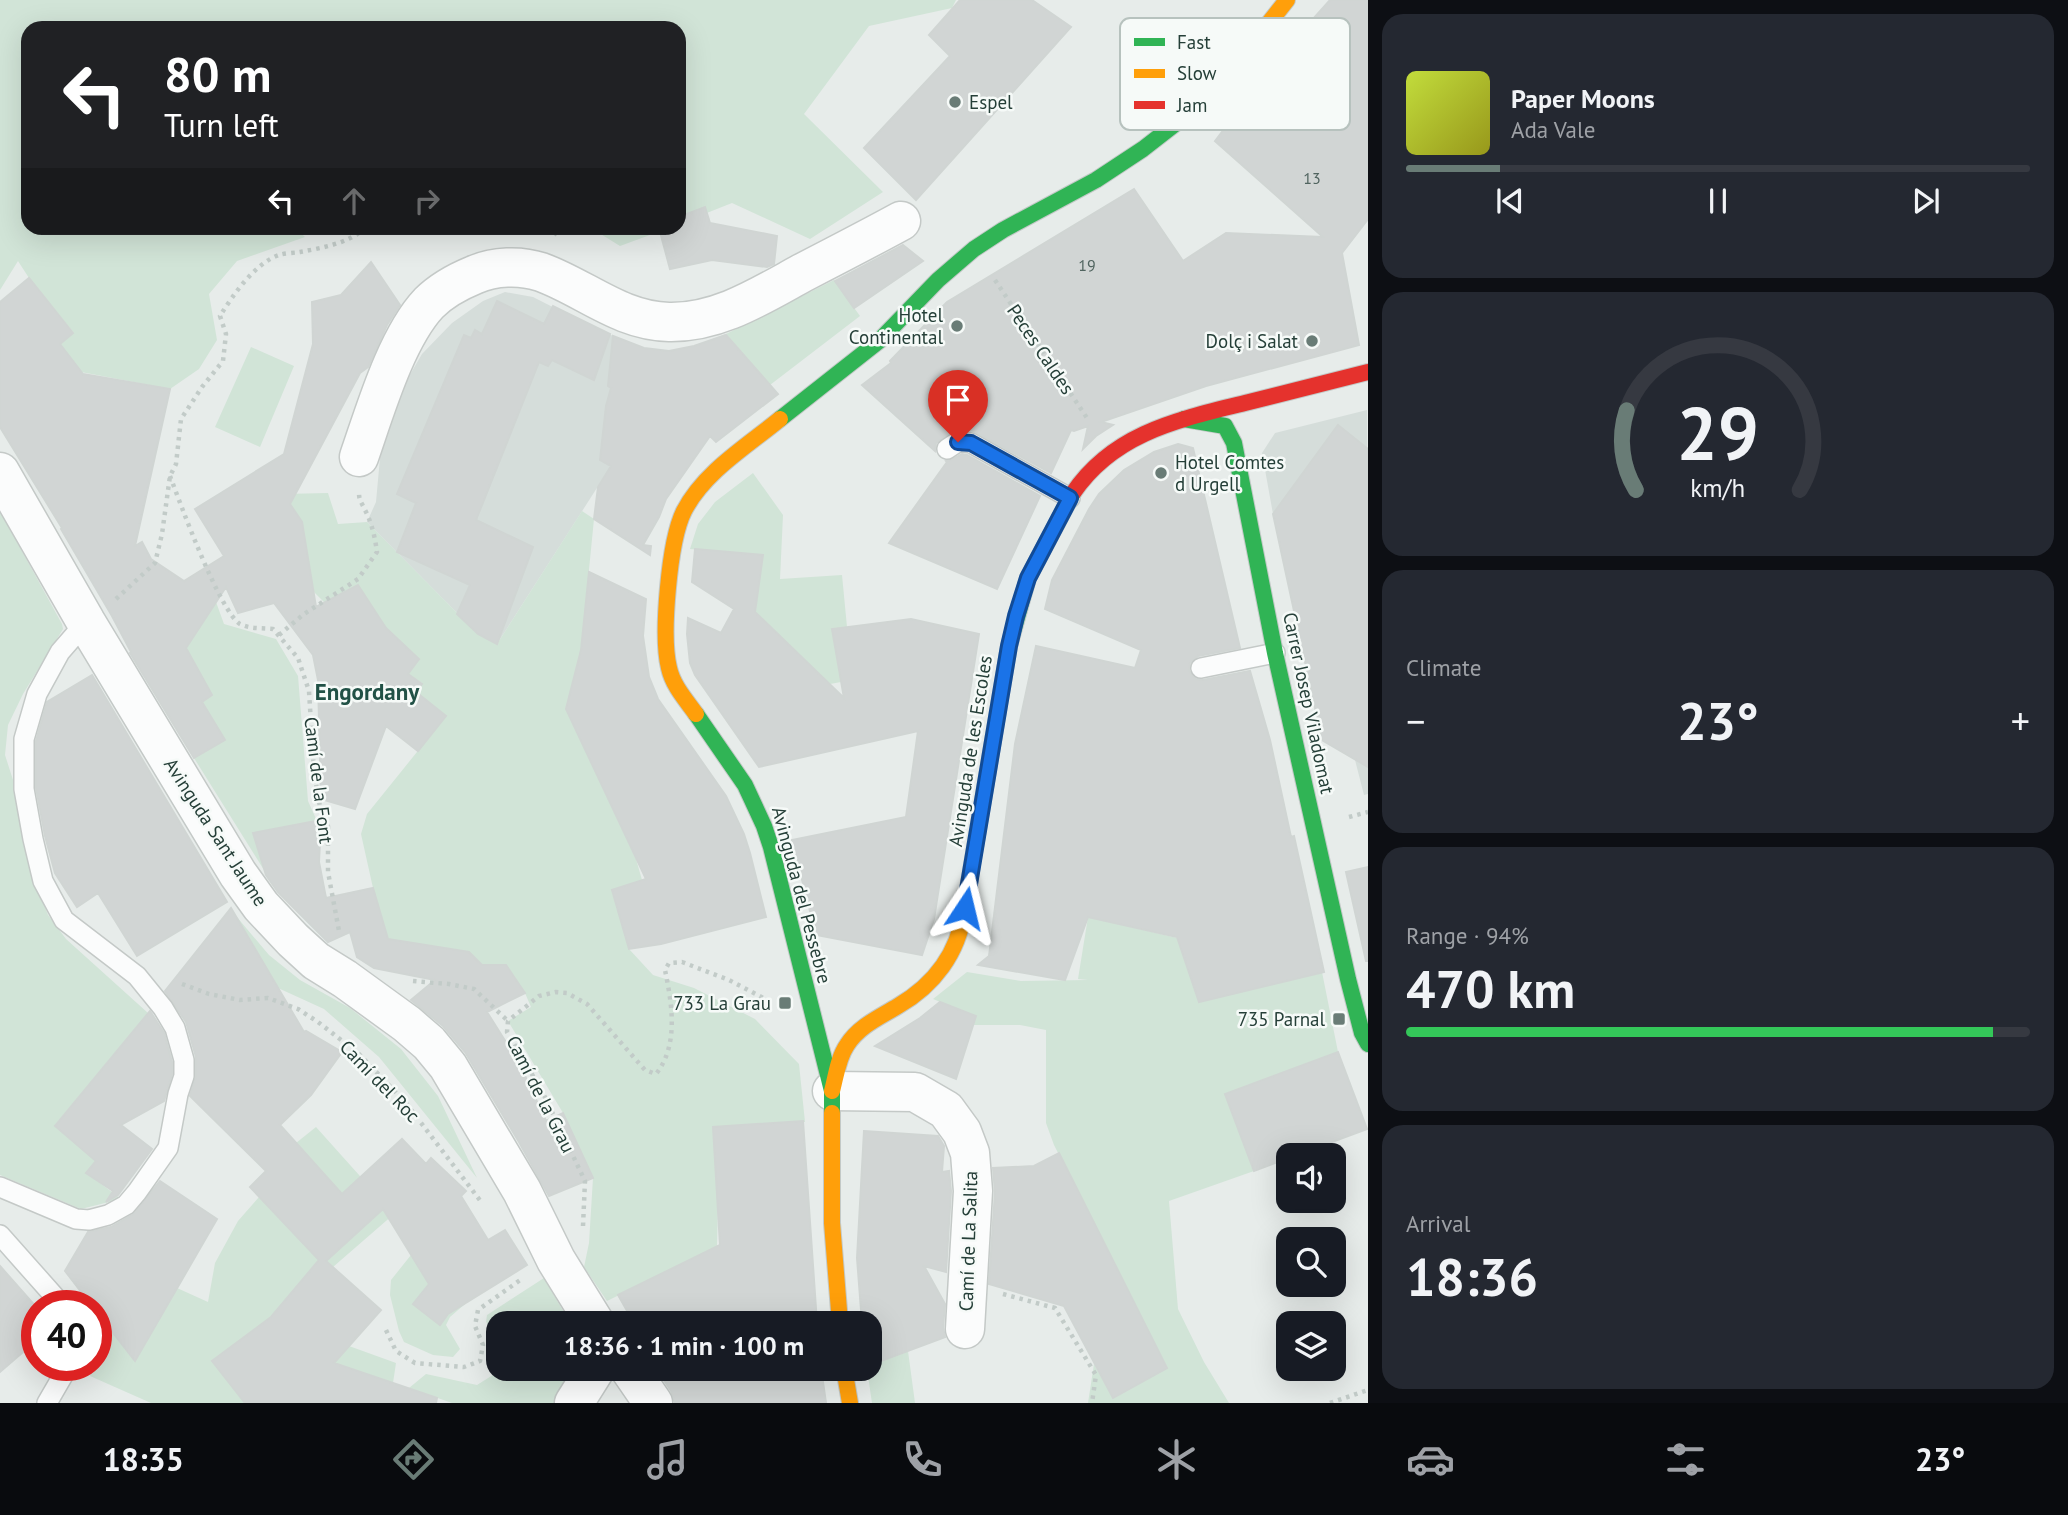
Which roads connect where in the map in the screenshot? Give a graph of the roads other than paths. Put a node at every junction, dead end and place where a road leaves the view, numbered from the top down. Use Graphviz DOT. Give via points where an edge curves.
graph roads {
  1 [pos="1287,0"];
  2 [pos="1273,18"];
  3 [pos="1168,130"];
  4 [pos="901,221"];
  5 [pos="1368,372"];
  6 [pos="1182,419"];
  7 [pos="947,449"];
  8 [pos="359,457"];
  9 [pos="0,472"];
  10 [pos="1070,498"];
  11 [pos="86,622"];
  12 [pos="1275,653"];
  13 [pos="1201,668"];
  14 [pos="806,990"];
  15 [pos="824,1003"];
  16 [pos="880,1015"];
  17 [pos="853,1016"];
  18 [pos="1365,1039"];
  19 [pos="832,1091"];
  20 [pos="0,1187"];
  21 [pos="0,1235"];
  22 [pos="50,1290"];
  23 [pos="583,1311"];
  24 [pos="839,1311"];
  25 [pos="965,1329"];
  26 [pos="60,1381"];
  27 [pos="588,1381"];
  28 [pos="638,1381"];
  29 [pos="846,1381"];
  30 [pos="47,1403"];
  31 [pos="574,1403"];
  32 [pos="653,1403"];
  33 [pos="849,1403"];
  1 -- 2 [label="street, Avinguda del Pessebre"];
  3 -- 14 [label="street, Avinguda del Pessebre" via="1096,180 974,249 879,341 724,464 684,511 673,544 665,634 669,669 676,687 733,765 759,813"];
  4 -- 8 [label="street" via="735,309 681,321 640,319 540,272 487,269 453,284 429,303 408,334"];
  5 -- 6 [label="street, Avinguda de les Escoles"];
  6 -- 10 [label="street, Avinguda de les Escoles" via="1145,432 1111,452"];
  6 -- 12 [label="street, Carrer Josep Viladomat" via="1224,426 1234,443"];
  7 -- 10 [label="lane" via="958,442 971,443"];
  9 -- 11 [label="street, Avinguda Sant Jaume"];
  10 -- 16 [label="street, Avinguda de les Escoles" via="1028,578 1016,616 961,932 946,964 916,995"];
  11 -- 20 [label="lane" via="60,652 37,694 24,739 24,789 33,839 43,881 64,920 137,976 163,1008 175,1028 184,1076 168,1148 125,1205 108,1215 76,1219"];
  11 -- 23 [label="street, Avinguda Sant Jaume" via="261,906 316,961 407,1024 448,1066 522,1191 546,1274"];
  12 -- 13 [label="lane"];
  12 -- 18 [label="street, Carrer Josep Viladomat"];
  14 -- 15 [label="street"];
  14 -- 19 [label="street, Avinguda del Pessebre"];
  16 -- 17 [label="street"];
  16 -- 19 [label="street, Avinguda de les Escoles" via="855,1033 844,1048"];
  19 -- 24 [label="street, Avinguda del Pessebre" via="832,1223"];
  19 -- 25 [label="street, Camí de La Salita" via="915,1092 946,1110 962,1132 970,1153 973,1191"];
  21 -- 22 [label="lane"];
  26 -- 30 [label="lane"];
  27 -- 31 [label="street"];
  28 -- 32 [label="street"];
  29 -- 33 [label="street"];
}
